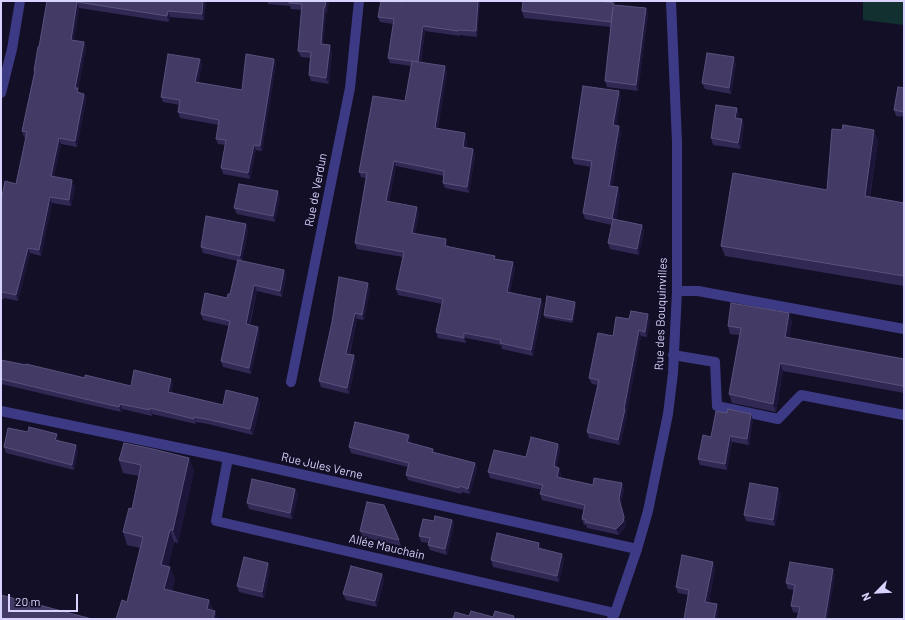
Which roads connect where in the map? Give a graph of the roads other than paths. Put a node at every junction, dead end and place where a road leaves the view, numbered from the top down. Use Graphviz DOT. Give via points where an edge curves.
graph roads {
  1 [pos="20,1"];
  2 [pos="359,1"];
  3 [pos="671,1"];
  4 [pos="1,93"];
  5 [pos="677,291"];
  6 [pos="904,328"];
  7 [pos="673,355"];
  8 [pos="291,382"];
  9 [pos="1,411"];
  10 [pos="904,415"];
  11 [pos="228,458"];
  12 [pos="637,549"];
  13 [pos="614,616"];
  1 -- 4 [label="street"];
  2 -- 8 [label="street, Rue de Verdun" via="350,88"];
  3 -- 5 [label="street, Rue des Bouquinvilles" via="677,142"];
  5 -- 6 [label="street" via="698,291"];
  5 -- 7 [label="street, Rue des Bouquinvilles"];
  7 -- 10 [label="street" via="715,362 717,406 778,419 801,395"];
  7 -- 12 [label="street, Rue des Bouquinvilles" via="668,414 648,511"];
  9 -- 11 [label="street, Rue Jules Verne"];
  11 -- 12 [label="street, Rue Jules Verne"];
  11 -- 13 [label="street, Allée Mauchain" via="216,521"];
  12 -- 13 [label="street, Rue des Bouquinvilles"];
}
